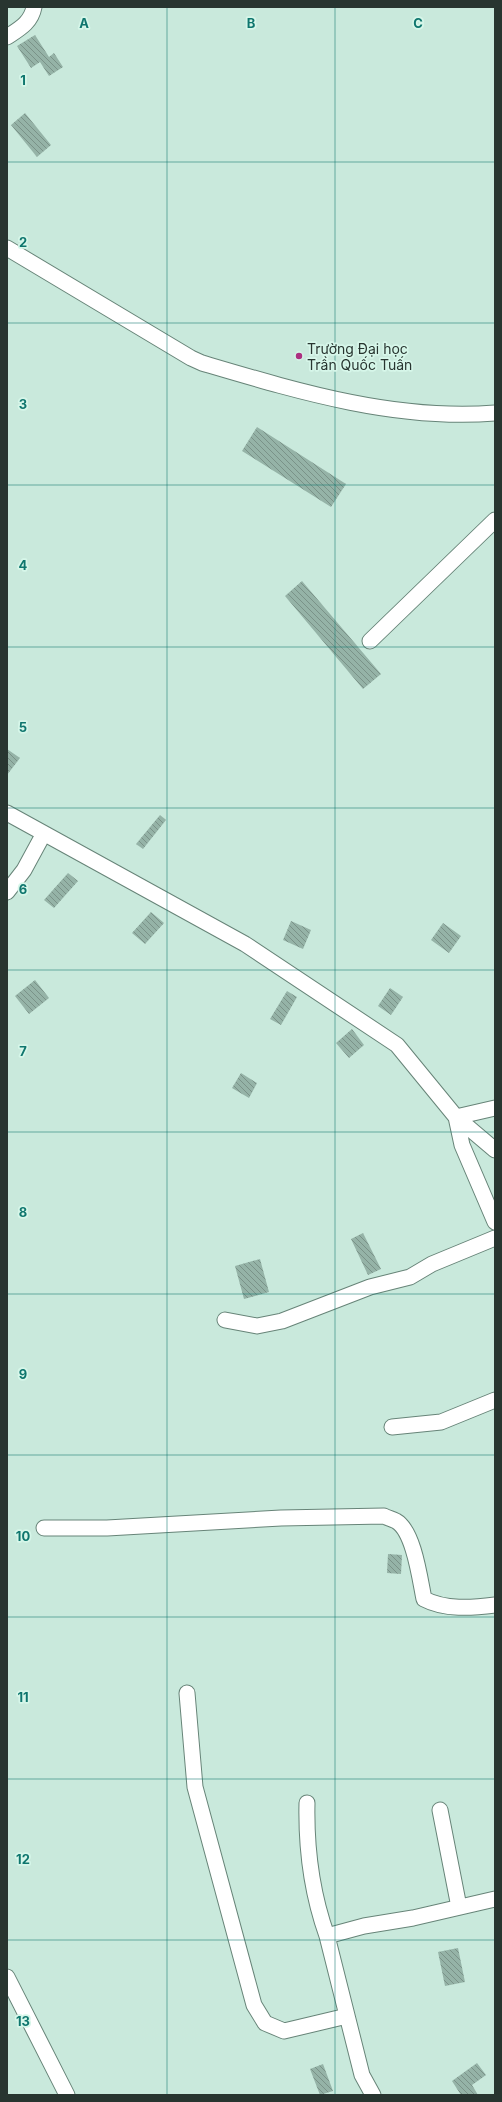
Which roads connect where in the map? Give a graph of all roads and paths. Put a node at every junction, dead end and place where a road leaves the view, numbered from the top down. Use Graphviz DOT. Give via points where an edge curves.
graph roads {
  1 [pos="34,7"];
  2 [pos="7,37"];
  3 [pos="7,248"];
  4 [pos="495,413"];
  5 [pos="495,520"];
  6 [pos="370,641"];
  7 [pos="7,813"];
  8 [pos="43,834"];
  9 [pos="7,892"];
  10 [pos="495,1108"];
  11 [pos="456,1117"];
  12 [pos="495,1150"];
  13 [pos="495,1222"];
  14 [pos="495,1238"];
  15 [pos="226,1320"];
  16 [pos="495,1400"];
  17 [pos="392,1427"];
  18 [pos="44,1528"];
  19 [pos="495,1605"];
  20 [pos="187,1693"];
  21 [pos="307,1803"];
  22 [pos="440,1810"];
  23 [pos="495,1899"];
  24 [pos="460,1907"];
  25 [pos="327,1936"];
  26 [pos="7,1977"];
  27 [pos="347,2016"];
  28 [pos="67,2095"];
  29 [pos="373,2095"];
  1 -- 2 [label="street" via="33,14 25,25"];
  3 -- 4 [label="street" via="202,363 332,399 379,408 413,412"];
  5 -- 6 [label="street"];
  7 -- 8 [label="street"];
  8 -- 9 [label="street" via="22,875"];
  8 -- 11 [label="street" via="245,944 396,1045"];
  10 -- 11 [label="street"];
  11 -- 12 [label="street"];
  11 -- 13 [label="street" via="462,1145"];
  14 -- 15 [label="street" via="432,1264 410,1277 370,1287 282,1321 257,1326"];
  16 -- 17 [label="street" via="441,1422"];
  18 -- 19 [label="street" via="106,1528 281,1518 384,1516 397,1521 409,1539 415,1553 424,1599 436,1605 446,1606"];
  20 -- 27 [label="street" via="195,1787 254,2005 264,2023 284,2031"];
  21 -- 25 [label="street" via="306,1833 310,1864"];
  22 -- 24 [label="street"];
  23 -- 24 [label="street"];
  24 -- 25 [label="street"];
  25 -- 27 [label="street"];
  26 -- 28 [label="street"];
  27 -- 29 [label="street" via="362,2075"];
}
